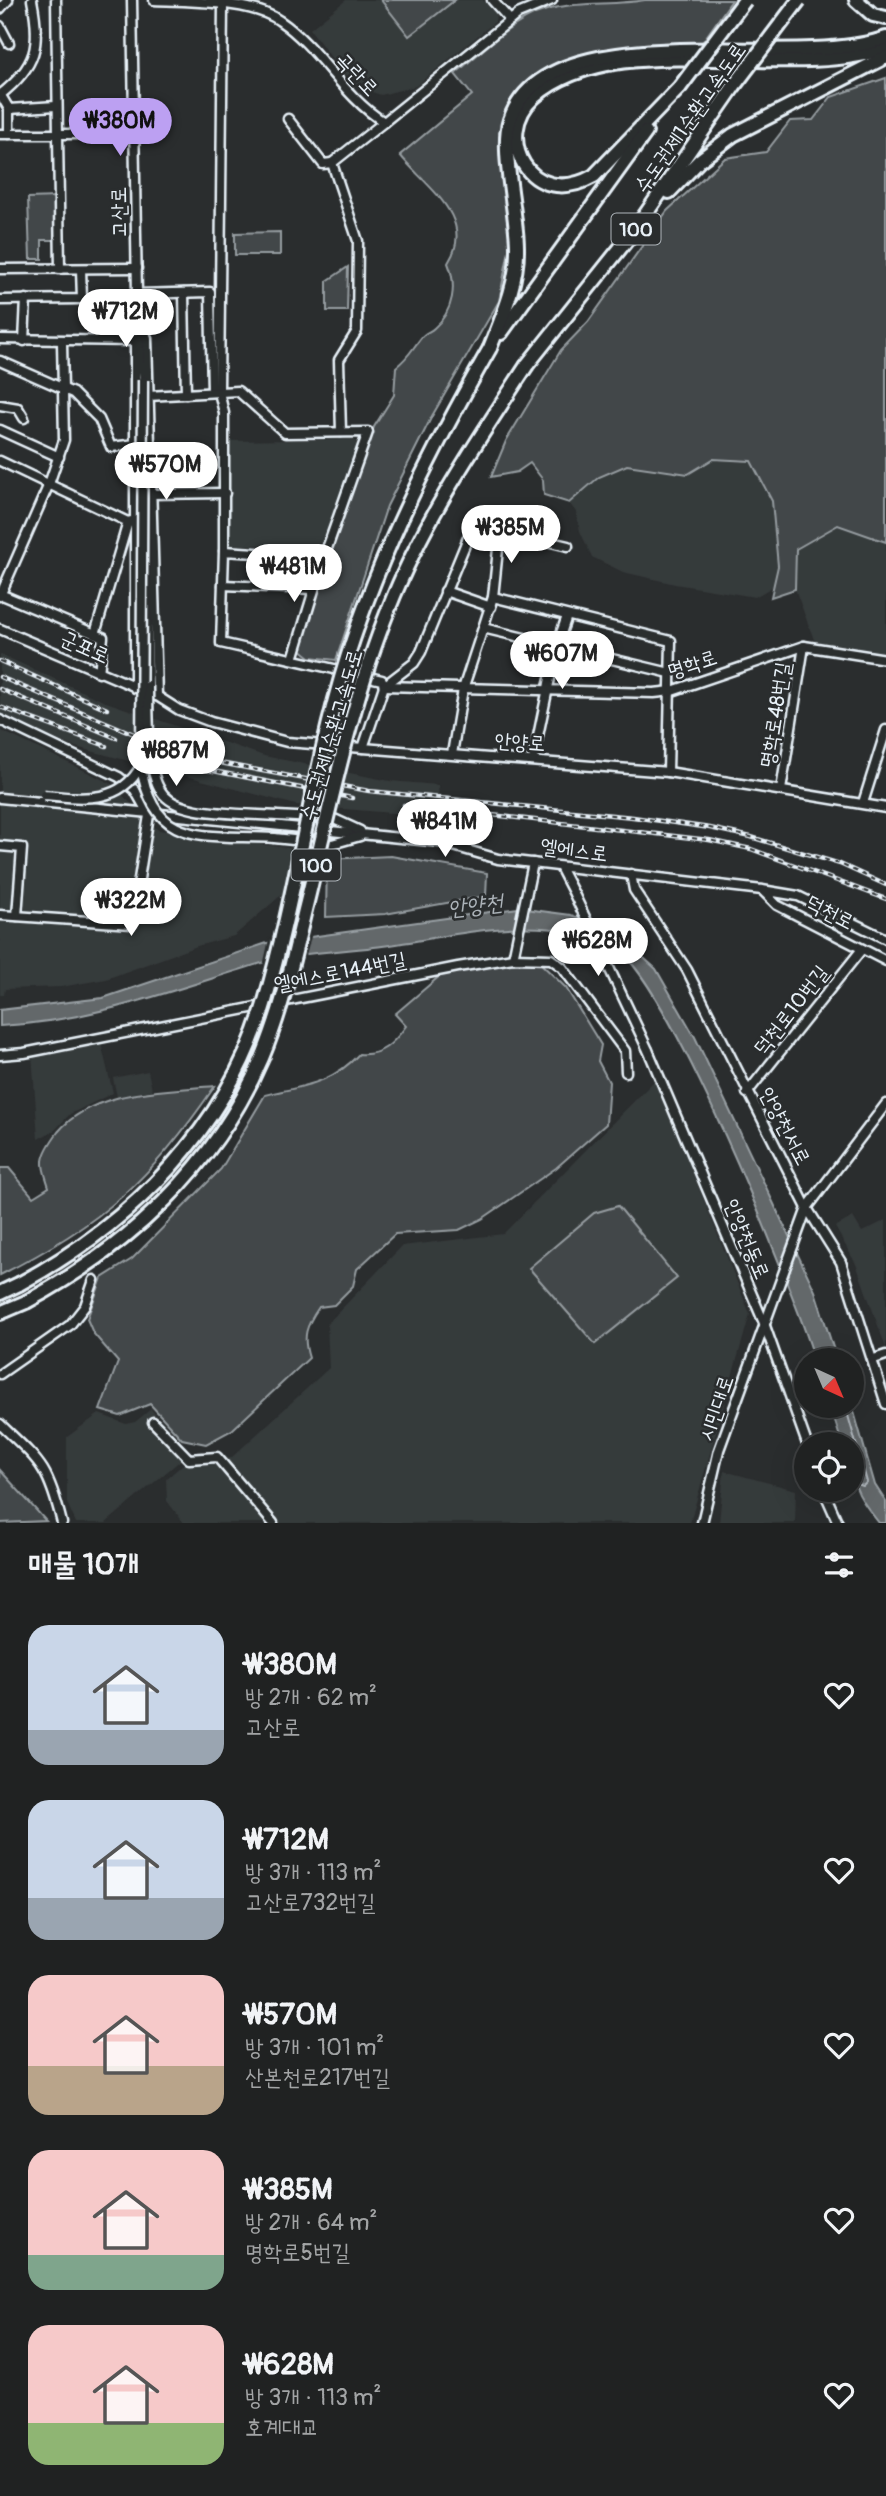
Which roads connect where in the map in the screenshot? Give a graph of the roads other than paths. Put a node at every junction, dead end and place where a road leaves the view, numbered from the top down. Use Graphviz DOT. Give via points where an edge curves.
graph roads {
  1 [pos="8,0"];
  2 [pos="32,0"];
  3 [pos="56,0"];
  4 [pos="132,0"];
  5 [pos="154,0"];
  6 [pos="492,0"];
  7 [pos="552,0"];
  8 [pos="745,0"];
  9 [pos="799,0"];
  10 [pos="856,0"];
  11 [pos="191,1"];
  12 [pos="223,5"];
  13 [pos="0,9"];
  14 [pos="886,18"];
  15 [pos="510,20"];
  16 [pos="0,26"];
  17 [pos="886,38"];
  18 [pos="9,43"];
  19 [pos="886,48"];
  20 [pos="886,57"];
  21 [pos="680,87"];
  22 [pos="0,94"];
  23 [pos="56,106"];
  24 [pos="9,109"];
  25 [pos="288,118"];
  26 [pos="384,122"];
  27 [pos="5,134"];
  28 [pos="56,134"];
  29 [pos="134,134"];
  30 [pos="332,163"];
  31 [pos="634,231"];
  32 [pos="137,268"];
  33 [pos="60,269"];
  34 [pos="81,269"];
  35 [pos="0,270"];
  36 [pos="137,293"];
  37 [pos="184,293"];
  38 [pos="26,299"];
  39 [pos="0,300"];
  40 [pos="138,315"];
  41 [pos="0,339"];
  42 [pos="24,341"];
  43 [pos="135,341"];
  44 [pos="62,342"];
  45 [pos="490,348"];
  46 [pos="0,361"];
  47 [pos="143,380"];
  48 [pos="64,391"];
  49 [pos="216,392"];
  50 [pos="186,394"];
  51 [pos="149,396"];
  52 [pos="0,405"];
  53 [pos="24,418"];
  54 [pos="0,430"];
  55 [pos="341,432"];
  56 [pos="136,444"];
  57 [pos="59,457"];
  58 [pos="0,461"];
  59 [pos="49,484"];
  60 [pos="225,493"];
  61 [pos="151,494"];
  62 [pos="132,521"];
  63 [pos="500,530"];
  64 [pos="568,546"];
  65 [pos="224,551"];
  66 [pos="324,557"];
  67 [pos="223,585"];
  68 [pos="313,589"];
  69 [pos="445,591"];
  70 [pos="0,595"];
  71 [pos="493,597"];
  72 [pos="491,607"];
  73 [pos="567,616"];
  74 [pos="483,628"];
  75 [pos="0,629"];
  76 [pos="95,634"];
  77 [pos="557,645"];
  78 [pos="804,646"];
  79 [pos="293,659"];
  80 [pos="886,659"];
  81 [pos="99,673"];
  82 [pos="670,673"];
  83 [pos="384,686"];
  84 [pos="135,688"];
  85 [pos="463,689"];
  86 [pos="548,691"];
  87 [pos="672,691"];
  88 [pos="157,696"];
  89 [pos="0,720"];
  90 [pos="886,730"];
  91 [pos="363,748"];
  92 [pos="453,754"];
  93 [pos="533,760"];
  94 [pos="141,766"];
  95 [pos="668,772"];
  96 [pos="781,790"];
  97 [pos="2,798"];
  98 [pos="863,803"];
  99 [pos="886,808"];
  100 [pos="149,814"];
  101 [pos="366,834"];
  102 [pos="0,846"];
  103 [pos="533,863"];
  104 [pos="560,867"];
  105 [pos="631,874"];
  106 [pos="762,890"];
  107 [pos="0,915"];
  108 [pos="17,916"];
  109 [pos="886,939"];
  110 [pos="862,949"];
  111 [pos="514,954"];
  112 [pos="886,961"];
  113 [pos="0,1055"];
  114 [pos="626,1072"];
  115 [pos="747,1093"];
  116 [pos="886,1104"];
  117 [pos="882,1116"];
  118 [pos="807,1208"];
  119 [pos="94,1280"];
  120 [pos="0,1293"];
  121 [pos="0,1313"];
  122 [pos="764,1323"];
  123 [pos="886,1355"];
  124 [pos="874,1359"];
  125 [pos="0,1374"];
  126 [pos="886,1404"];
  127 [pos="153,1422"];
  128 [pos="0,1424"];
  129 [pos="803,1432"];
  130 [pos="828,1502"];
  131 [pos="62,1523"];
  132 [pos="273,1523"];
  133 [pos="702,1523"];
  134 [pos="838,1523"];
  1 -- 13 [label="street"];
  2 -- 22 [label="street" via="38,30 34,49 23,76"];
  3 -- 23 [label="street"];
  4 -- 29 [label="street, 고산로"];
  5 -- 11 [label="street, 곡란로"];
  6 -- 15 [label="street"];
  7 -- 15 [label="street, 곡란로"];
  8 -- 21 [label="highway, 수도권제1순환고속도로 / 100, bridge"];
  9 -- 31 [label="highway, 수도권제1순환고속도로 / 100, bridge"];
  10 -- 14 [label="highway" via="873,15"];
  11 -- 12 [label="street, 곡란로"];
  12 -- 26 [label="street, 곡란로" via="280,20 355,100"];
  12 -- 49 [label="street"];
  15 -- 26 [label="street, 곡란로"];
  16 -- 18 [label="street"];
  17 -- 45 [label="highway" via="832,48 600,57 565,66 536,83 524,94 509,124 516,271"];
  19 -- 21 [label="highway" via="830,58 646,61 571,73 530,101 521,115 517,149 539,180 551,186 577,186 594,176"];
  20 -- 31 [label="highway" via="733,135 700,160"];
  21 -- 45 [label="highway, 수도권제1순환고속도로 / 100"];
  22 -- 24 [label="street"];
  23 -- 24 [label="street"];
  23 -- 28 [label="street"];
  24 -- 27 [label="street"];
  25 -- 30 [label="street" via="323,164"];
  26 -- 30 [label="street"];
  27 -- 28 [label="street"];
  28 -- 29 [label="street"];
  28 -- 33 [label="street"];
  29 -- 32 [label="street, 고산로"];
  30 -- 55 [label="street" via="358,241 357,331 339,360"];
  31 -- 121 [label="highway, 수도권제1순환고속도로 / 100, bridge" via="527,365 424,532 389,608 352,718 285,993 244,1093 208,1154 161,1206 101,1257"];
  32 -- 34 [label="street"];
  32 -- 36 [label="street, 고산로"];
  33 -- 34 [label="street"];
  33 -- 35 [label="street"];
  34 -- 38 [label="street" via="82,299"];
  36 -- 37 [label="street"];
  36 -- 40 [label="street, 고산로"];
  37 -- 49 [label="street" via="210,292"];
  37 -- 50 [label="street"];
  38 -- 39 [label="street"];
  38 -- 42 [label="street"];
  40 -- 43 [label="street"];
  40 -- 47 [label="street, 고산로"];
  40 -- 51 [label="street" via="147,338"];
  41 -- 42 [label="street"];
  42 -- 44 [label="street"];
  43 -- 44 [label="street"];
  43 -- 56 [label="street"];
  44 -- 48 [label="street"];
  45 -- 120 [label="highway, 수도권제1순환고속도로 / 100, bridge" via="439,438 370,589 346,660 264,1002 242,1059 202,1128 152,1187 91,1241"];
  46 -- 48 [label="street"];
  47 -- 94 [label="street, bridge"];
  47 -- 101 [label="street, bridge" via="149,764 156,788 170,803 189,811 334,819"];
  48 -- 56 [label="street" via="73,393 99,419 111,447"];
  48 -- 57 [label="street" via="64,440"];
  49 -- 50 [label="street"];
  49 -- 55 [label="street" via="237,391 285,433"];
  49 -- 60 [label="street" via="224,413"];
  50 -- 51 [label="street"];
  51 -- 61 [label="street"];
  52 -- 53 [label="street" via="18,408"];
  54 -- 57 [label="street"];
  55 -- 66 [label="street" via="368,432"];
  56 -- 62 [label="street"];
  57 -- 59 [label="street"];
  58 -- 59 [label="street"];
  59 -- 62 [label="street"];
  59 -- 70 [label="street"];
  60 -- 61 [label="street"];
  60 -- 65 [label="street"];
  61 -- 88 [label="street"];
  62 -- 76 [label="street"];
  62 -- 84 [label="street"];
  63 -- 64 [label="street"];
  63 -- 69 [label="street" via="472,528"];
  63 -- 71 [label="street"];
  65 -- 66 [label="street"];
  65 -- 67 [label="street"];
  66 -- 68 [label="street"];
  67 -- 68 [label="street"];
  67 -- 79 [label="street" via="221,643"];
  68 -- 79 [label="street"];
  69 -- 72 [label="street"];
  69 -- 83 [label="street" via="414,663"];
  70 -- 76 [label="street"];
  71 -- 72 [label="street"];
  71 -- 73 [label="street"];
  72 -- 74 [label="street"];
  73 -- 77 [label="street"];
  73 -- 82 [label="street" via="671,641"];
  74 -- 77 [label="street"];
  74 -- 85 [label="street"];
  75 -- 81 [label="street, 군포로"];
  76 -- 81 [label="street" via="103,637"];
  77 -- 82 [label="street"];
  77 -- 86 [label="street"];
  78 -- 80 [label="street, 명학로"];
  78 -- 87 [label="street, 명학로"];
  78 -- 96 [label="street, 명학로48번길"];
  79 -- 83 [label="street" via="382,680"];
  81 -- 84 [label="street, 군포로"];
  82 -- 87 [label="street"];
  83 -- 85 [label="street, 명학로"];
  83 -- 91 [label="street"];
  84 -- 88 [label="street, 군포로"];
  85 -- 86 [label="street, 명학로"];
  85 -- 92 [label="street"];
  86 -- 87 [label="street, 명학로"];
  86 -- 93 [label="street"];
  87 -- 95 [label="street"];
  88 -- 91 [label="street, 안양로" via="211,722 286,742"];
  89 -- 100 [label="street" via="119,777 135,790"];
  90 -- 98 [label="street"];
  91 -- 92 [label="street, 안양로"];
  92 -- 93 [label="street, 안양로"];
  93 -- 95 [label="street, 안양로"];
  94 -- 97 [label="street, bridge" via="129,784 93,799"];
  94 -- 101 [label="street, bridge" via="145,793 155,811 171,826 191,834 331,844"];
  95 -- 96 [label="street, 안양로"];
  96 -- 98 [label="street, 안양로"];
  97 -- 100 [label="street, 엘에스로"];
  98 -- 99 [label="street, 안양로"];
  100 -- 101 [label="street, 엘에스로"];
  100 -- 108 [label="street" via="132,924"];
  101 -- 103 [label="street, 엘에스로" via="440,842 498,859"];
  102 -- 108 [label="street" via="22,848"];
  103 -- 104 [label="street, 엘에스로"];
  103 -- 111 [label="street"];
  104 -- 105 [label="street, 엘에스로"];
  104 -- 122 [label="street, 안양천동로, bridge" via="648,1050"];
  105 -- 106 [label="street, 엘에스로"];
  105 -- 115 [label="street, 안양천서로" via="634,890 687,970"];
  106 -- 109 [label="street, 엘에스로" via="798,896"];
  106 -- 110 [label="street, 덕천로" via="777,905"];
  107 -- 108 [label="street"];
  110 -- 112 [label="street, 덕천로"];
  110 -- 115 [label="street, 덕천로10번길"];
  111 -- 113 [label="street, 엘에스로144번길" via="24,1054"];
  111 -- 114 [label="street, 엘에스로144번길" via="551,960 562,968 625,1051"];
  115 -- 118 [label="street, 안양천서로"];
  116 -- 117 [label="street"];
  117 -- 118 [label="street"];
  118 -- 122 [label="street, 시민대로"];
  118 -- 124 [label="street, 안양천서로" via="841,1262"];
  119 -- 125 [label="street" via="85,1306 71,1325"];
  122 -- 129 [label="street, 안양천동로"];
  122 -- 133 [label="street, 시민대로" via="719,1450"];
  123 -- 124 [label="street"];
  124 -- 126 [label="street, 안양천서로"];
  127 -- 132 [label="street" via="189,1459 217,1457"];
  128 -- 131 [label="street" via="28,1448 48,1474"];
  130 -- 134 [label="street"];
}
